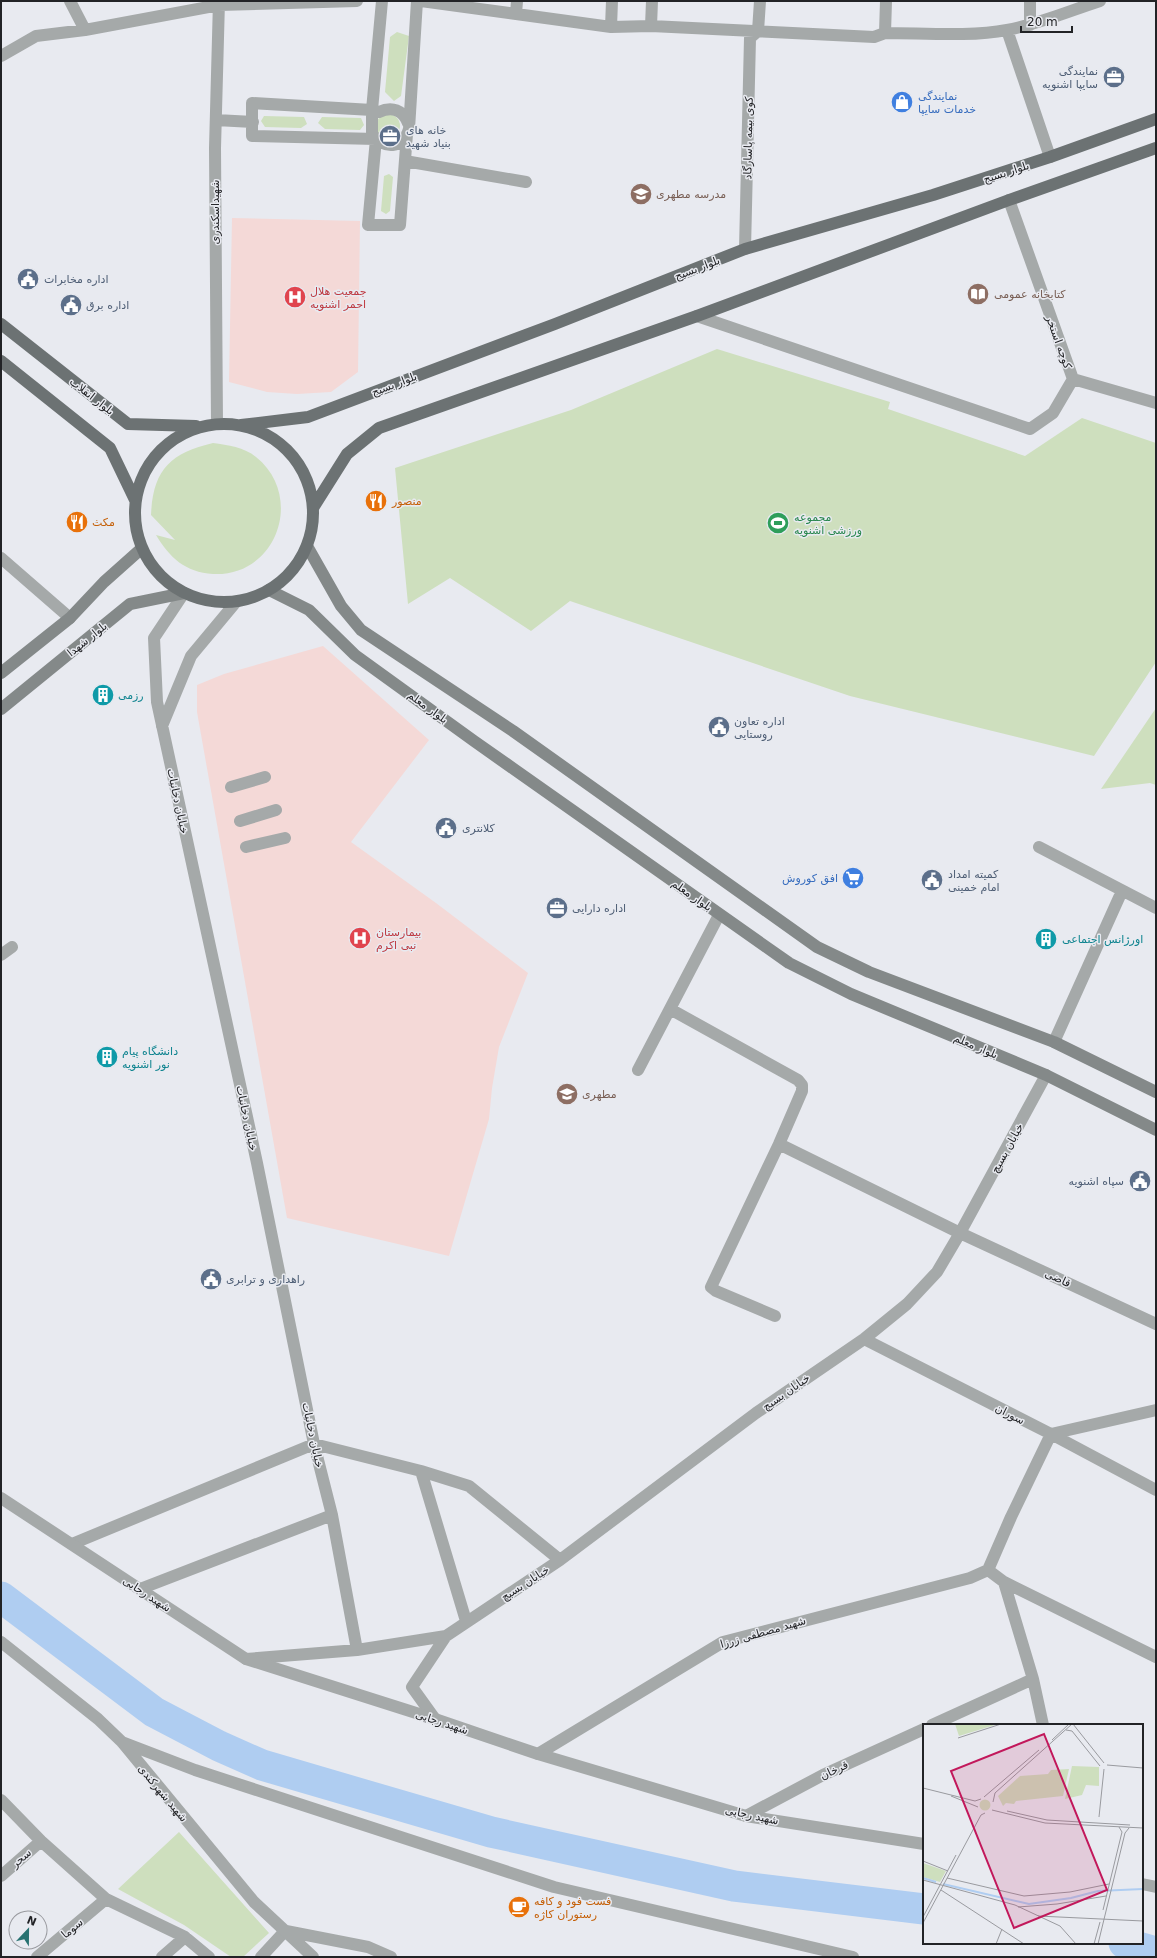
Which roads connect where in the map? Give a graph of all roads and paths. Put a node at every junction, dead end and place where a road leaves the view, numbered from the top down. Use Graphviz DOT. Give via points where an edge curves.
graph roads {
  1 [pos="70,1"];
  2 [pos="343,1"];
  3 [pos="357,1"];
  4 [pos="382,1"];
  5 [pos="417,1"];
  6 [pos="421,1"];
  7 [pos="517,1"];
  8 [pos="612,1"];
  9 [pos="652,1"];
  10 [pos="760,1"];
  11 [pos="886,1"];
  12 [pos="1030,1"];
  13 [pos="1100,1"];
  14 [pos="219,3"];
  15 [pos="516,14"];
  16 [pos="1030,24"];
  17 [pos="650,26"];
  18 [pos="611,27"];
  19 [pos="85,30"];
  20 [pos="1007,30"];
  21 [pos="758,31"];
  22 [pos="885,33"];
  23 [pos="1,56"];
  24 [pos="372,110"];
  25 [pos="1156,119"];
  26 [pos="216,120"];
  27 [pos="253,122"];
  28 [pos="408,128"];
  29 [pos="376,139"];
  30 [pos="1156,148"];
  31 [pos="1050,157"];
  32 [pos="405,161"];
  33 [pos="526,182"];
  34 [pos="1009,200"];
  35 [pos="746,249"];
  36 [pos="697,316"];
  37 [pos="1,324"];
  38 [pos="1,361"];
  39 [pos="1073,379"];
  40 [pos="1156,403"];
  41 [pos="217,423"];
  42 [pos="241,425"];
  43 [pos="199,426"];
  44 [pos="135,500"];
  45 [pos="313,508"];
  46 [pos="307,546"];
  47 [pos="141,549"];
  48 [pos="1,558"];
  49 [pos="269,590"];
  50 [pos="184,593"];
  51 [pos="236,602"];
  52 [pos="70,618"];
  53 [pos="1,673"];
  54 [pos="1,709"];
  55 [pos="162,726"];
  56 [pos="265,777"];
  57 [pos="231,787"];
  58 [pos="276,810"];
  59 [pos="240,821"];
  60 [pos="285,838"];
  61 [pos="246,847"];
  62 [pos="1039,847"];
  63 [pos="1122,891"];
  64 [pos="1156,908"];
  65 [pos="719,915"];
  66 [pos="12,947"];
  67 [pos="1,955"];
  68 [pos="670,1010"];
  69 [pos="1054,1042"];
  70 [pos="638,1070"];
  71 [pos="1046,1075"];
  72 [pos="1156,1092"];
  73 [pos="1156,1130"];
  74 [pos="779,1144"];
  75 [pos="960,1233"];
  76 [pos="775,1316"];
  77 [pos="1156,1324"];
  78 [pos="864,1339"];
  79 [pos="1156,1410"];
  80 [pos="1051,1434"];
  81 [pos="314,1444"];
  82 [pos="421,1471"];
  83 [pos="1156,1490"];
  84 [pos="1,1498"];
  85 [pos="332,1515"];
  86 [pos="72,1544"];
  87 [pos="560,1560"];
  88 [pos="988,1570"];
  89 [pos="1004,1582"];
  90 [pos="140,1589"];
  91 [pos="466,1621"];
  92 [pos="446,1636"];
  93 [pos="1,1642"];
  94 [pos="357,1650"];
  95 [pos="1156,1657"];
  96 [pos="246,1659"];
  97 [pos="1033,1679"];
  98 [pos="436,1719"];
  99 [pos="934,1724"];
  100 [pos="1043,1724"];
  101 [pos="923,1729"];
  102 [pos="122,1742"];
  103 [pos="538,1754"];
  104 [pos="1,1800"];
  105 [pos="746,1816"];
  106 [pos="41,1841"];
  107 [pos="923,1844"];
  108 [pos="1,1876"];
  109 [pos="1143,1884"];
  110 [pos="1156,1887"];
  111 [pos="106,1899"];
  112 [pos="285,1931"];
  113 [pos="185,1937"];
  114 [pos="37,1957"];
  115 [pos="162,1957"];
  116 [pos="209,1957"];
  117 [pos="261,1957"];
  118 [pos="313,1957"];
  119 [pos="391,1957"];
  120 [pos="853,1957"];
  1 -- 19 [label="street"];
  2 -- 3 [label="street"];
  2 -- 14 [label="street"];
  4 -- 24 [label="street"];
  5 -- 28 [label="street"];
  6 -- 15 [label="street"];
  7 -- 15 [label="street"];
  8 -- 18 [label="street"];
  9 -- 17 [label="street"];
  10 -- 21 [label="street"];
  11 -- 22 [label="street"];
  12 -- 16 [label="street"];
  13 -- 16 [label="street"];
  14 -- 19 [label="street"];
  14 -- 26 [label="street, شهیداسکندری"];
  15 -- 18 [label="street"];
  16 -- 20 [label="street"];
  17 -- 18 [label="street"];
  17 -- 21 [label="street"];
  19 -- 23 [label="street" via="36,36"];
  20 -- 22 [label="street"];
  20 -- 31 [label="street"];
  21 -- 22 [label="street" via="874,37"];
  21 -- 35 [label="street, کوی بیمه پاسارگاد" via="750,38"];
  24 -- 27 [label="street" via="252,103"];
  24 -- 28 [label="street" via="397,110 406,117"];
  24 -- 29 [label="street" via="371,128"];
  25 -- 31 [label="main road, بلوار بسیج"];
  26 -- 27 [label="street"];
  26 -- 41 [label="street, شهیداسکندری"];
  27 -- 29 [label="street" via="252,136"];
  28 -- 29 [label="street" via="399,144 386,146"];
  28 -- 32 [label="street"];
  29 -- 32 [label="street" via="368,225 400,225"];
  30 -- 34 [label="main road"];
  31 -- 35 [label="main road, بلوار بسیج" via="933,195"];
  32 -- 33 [label="street"];
  34 -- 36 [label="main road"];
  34 -- 39 [label="street, کوچه استخر"];
  35 -- 42 [label="main road, بلوار بسیج" via="308,417"];
  36 -- 39 [label="street" via="1030,429 1053,413"];
  36 -- 45 [label="main road" via="379,428 347,454"];
  37 -- 43 [label="main road, بلوار انقلاب" via="128,424"];
  38 -- 44 [label="main road" via="110,448"];
  39 -- 40 [label="street, کوچه استخر"];
  41 -- 42 [label="main road"];
  41 -- 43 [label="main road"];
  42 -- 45 [label="main road" via="269,435 292,454 307,479"];
  43 -- 44 [label="main road" via="175,437 156,454 142,475"];
  44 -- 47 [label="main road" via="134,525"];
  45 -- 46 [label="main road"];
  46 -- 49 [label="main road" via="292,571"];
  46 -- 69 [label="main road" via="341,606 361,630 519,736 817,947 869,972"];
  47 -- 50 [label="main road" via="157,572 169,584"];
  47 -- 52 [label="main road" via="104,582"];
  48 -- 52 [label="street"];
  49 -- 51 [label="main road" via="253,598"];
  49 -- 65 [label="main road, بلوار معلم" via="309,610 355,655"];
  50 -- 51 [label="main road" via="206,600"];
  50 -- 54 [label="main road, بلوار شهدا" via="130,604"];
  50 -- 55 [label="street, خیابان دخانیات" via="154,638 157,702"];
  51 -- 55 [label="street" via="191,656"];
  52 -- 53 [label="main road"];
  55 -- 81 [label="street, خیابان دخانیات"];
  56 -- 57 [label="street"];
  58 -- 59 [label="street"];
  60 -- 61 [label="street"];
  62 -- 63 [label="street"];
  63 -- 64 [label="street"];
  63 -- 69 [label="street"];
  65 -- 68 [label="street"];
  65 -- 71 [label="main road, بلوار معلم" via="789,963 851,994"];
  66 -- 67 [label="street"];
  68 -- 70 [label="street"];
  68 -- 74 [label="street" via="798,1080 802,1085 802,1092"];
  69 -- 72 [label="main road"];
  71 -- 73 [label="main road, بلوار معلم"];
  71 -- 75 [label="street, خیابان بسبچ"];
  74 -- 75 [label="street, قاضی"];
  74 -- 76 [label="street" via="711,1287"];
  75 -- 77 [label="street, قاضی"];
  75 -- 78 [label="street, خیابان بسبچ" via="937,1272 907,1304"];
  78 -- 80 [label="street, سوران"];
  78 -- 87 [label="street, خیابان بسبچ" via="756,1413"];
  79 -- 80 [label="street"];
  80 -- 83 [label="street, سوران"];
  80 -- 88 [label="street"];
  81 -- 82 [label="street"];
  81 -- 85 [label="street, خیابان دخانیات"];
  81 -- 86 [label="street"];
  82 -- 87 [label="street" via="469,1486"];
  82 -- 91 [label="street"];
  84 -- 86 [label="street, شهید رجایی"];
  85 -- 90 [label="street"];
  85 -- 94 [label="street, خیابان دخانیات"];
  86 -- 90 [label="street, شهید رجایی"];
  87 -- 91 [label="street, خیابان بسبچ"];
  88 -- 89 [label="street"];
  88 -- 103 [label="street, شهید مصطفی زرزا" via="970,1578 723,1642"];
  89 -- 95 [label="street"];
  89 -- 97 [label="street"];
  90 -- 96 [label="street, شهید رجایی"];
  91 -- 92 [label="street, خیابان بسبچ"];
  92 -- 94 [label="street"];
  92 -- 98 [label="street" via="412,1687"];
  93 -- 102 [label="street, شهید شهرکندی" via="98,1719"];
  94 -- 96 [label="street"];
  96 -- 98 [label="street, شهید رجایی"];
  97 -- 99 [label="street"];
  97 -- 100 [label="street"];
  98 -- 103 [label="street, شهید رجایی"];
  101 -- 105 [label="street, قرخان" via="823,1775"];
  102 -- 112 [label="street, شهید شهرکندی" via="254,1902"];
  102 -- 120 [label="street" via="195,1770 554,1887"];
  103 -- 105 [label="street, شهید رجایی"];
  104 -- 106 [label="street"];
  105 -- 107 [label="street, شهید رجایی"];
  106 -- 108 [label="street, سحر"];
  106 -- 111 [label="street"];
  109 -- 110 [label="street"];
  111 -- 113 [label="street"];
  111 -- 114 [label="street, سوما"];
  112 -- 117 [label="street"];
  112 -- 118 [label="street, شهید شهرکندی"];
  112 -- 119 [label="street" via="368,1947"];
  113 -- 115 [label="street"];
  113 -- 116 [label="street"];
}
